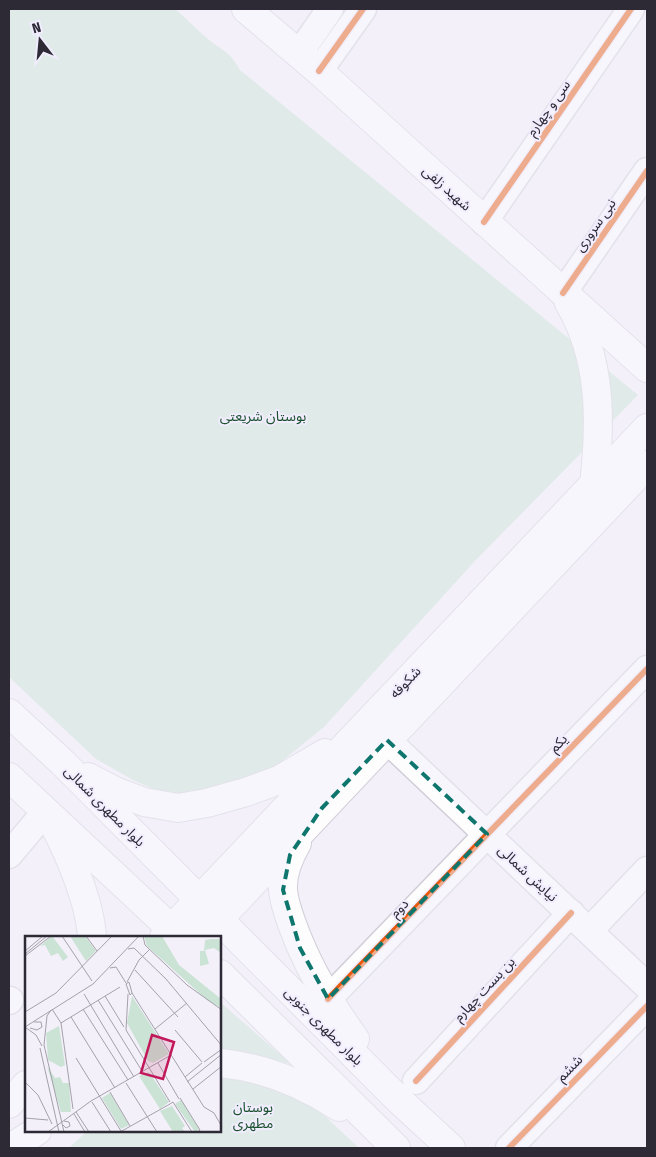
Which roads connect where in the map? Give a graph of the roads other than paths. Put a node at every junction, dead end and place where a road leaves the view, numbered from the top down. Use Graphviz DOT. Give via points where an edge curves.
graph roads {
  1 [pos="246,9"];
  2 [pos="330,9"];
  3 [pos="363,9"];
  4 [pos="632,9"];
  5 [pos="299,54"];
  6 [pos="319,71"];
  7 [pos="647,172"];
  8 [pos="484,222"];
  9 [pos="563,293"];
  10 [pos="647,368"];
  11 [pos="647,428"];
  12 [pos="647,465"];
  13 [pos="647,476"];
  14 [pos="605,491"];
  15 [pos="647,669"];
  16 [pos="9,713"];
  17 [pos="350,739"];
  18 [pos="387,740"];
  19 [pos="62,762"];
  20 [pos="9,778"];
  21 [pos="322,808"];
  22 [pos="46,811"];
  23 [pos="487,834"];
  24 [pos="9,855"];
  25 [pos="647,870"];
  26 [pos="207,919"];
  27 [pos="580,922"];
  28 [pos="171,934"];
  29 [pos="92,936"];
  30 [pos="221,975"];
  31 [pos="647,986"];
  32 [pos="328,999"];
  33 [pos="647,1006"];
  34 [pos="221,1063"];
  35 [pos="25,1086"];
  36 [pos="408,1091"];
  37 [pos="9,1104"];
  38 [pos="25,1131"];
  39 [pos="35,1132"];
  40 [pos="388,1140"];
  41 [pos="10,1148"];
  42 [pos="451,1148"];
  43 [pos="509,1148"];
  1 -- 5 [label="main road, شهید زلفی"];
  2 -- 5 [label="street"];
  3 -- 6 [label="street"];
  4 -- 8 [label="street, سی و چهارم"];
  5 -- 6 [label="main road, شهید زلفی"];
  6 -- 8 [label="main road, شهید زلفی"];
  7 -- 9 [label="street, نبی سروری"];
  8 -- 9 [label="main road, شهید زلفی"];
  9 -- 10 [label="main road, شهید زلفی"];
  9 -- 14 [label="main road" via="584,337 594,370"];
  11 -- 14 [label="main road, شکوفه"];
  12 -- 14 [label="main road, شکوفه"];
  13 -- 14 [label="main road"];
  14 -- 17 [label="main road, شکوفه"];
  14 -- 18 [label="main road, شکوفه"];
  15 -- 23 [label="street, یکم"];
  16 -- 19 [label="main road, بلوار مطهری شمالی"];
  17 -- 19 [label="main road" via="279,780 207,803 178,808 144,802 115,791"];
  17 -- 26 [label="main road, شکوفه"];
  18 -- 21 [label="main road, شکوفه"];
  18 -- 23 [label="street, نیایش شمالی"];
  19 -- 26 [label="main road, بلوار مطهری شمالی"];
  20 -- 22 [label="main road"];
  21 -- 26 [label="main road, شکوفه"];
  21 -- 32 [label="main road" via="290,855 283,890 300,948"];
  22 -- 24 [label="street"];
  22 -- 28 [label="main road"];
  22 -- 29 [label="main road" via="83,895"];
  23 -- 27 [label="street, نیایش شمالی"];
  23 -- 32 [label="street, دوم"];
  25 -- 27 [label="street, بن بست چهارم"];
  26 -- 28 [label="main road, شکوفه"];
  26 -- 36 [label="main road, بلوار مطهری جنوبی"];
  27 -- 31 [label="street, نیایش شمالی"];
  27 -- 36 [label="street, بن بست چهارم"];
  30 -- 40 [label="main road"];
  32 -- 36 [label="main road"];
  33 -- 43 [label="street, ششم"];
  34 -- 40 [label="main road" via="280,1077 318,1093"];
  35 -- 37 [label="main road"];
  36 -- 42 [label="main road, بلوار مطهری جنوبی"];
  38 -- 41 [label="main road"];
  39 -- 41 [label="main road"];
}
